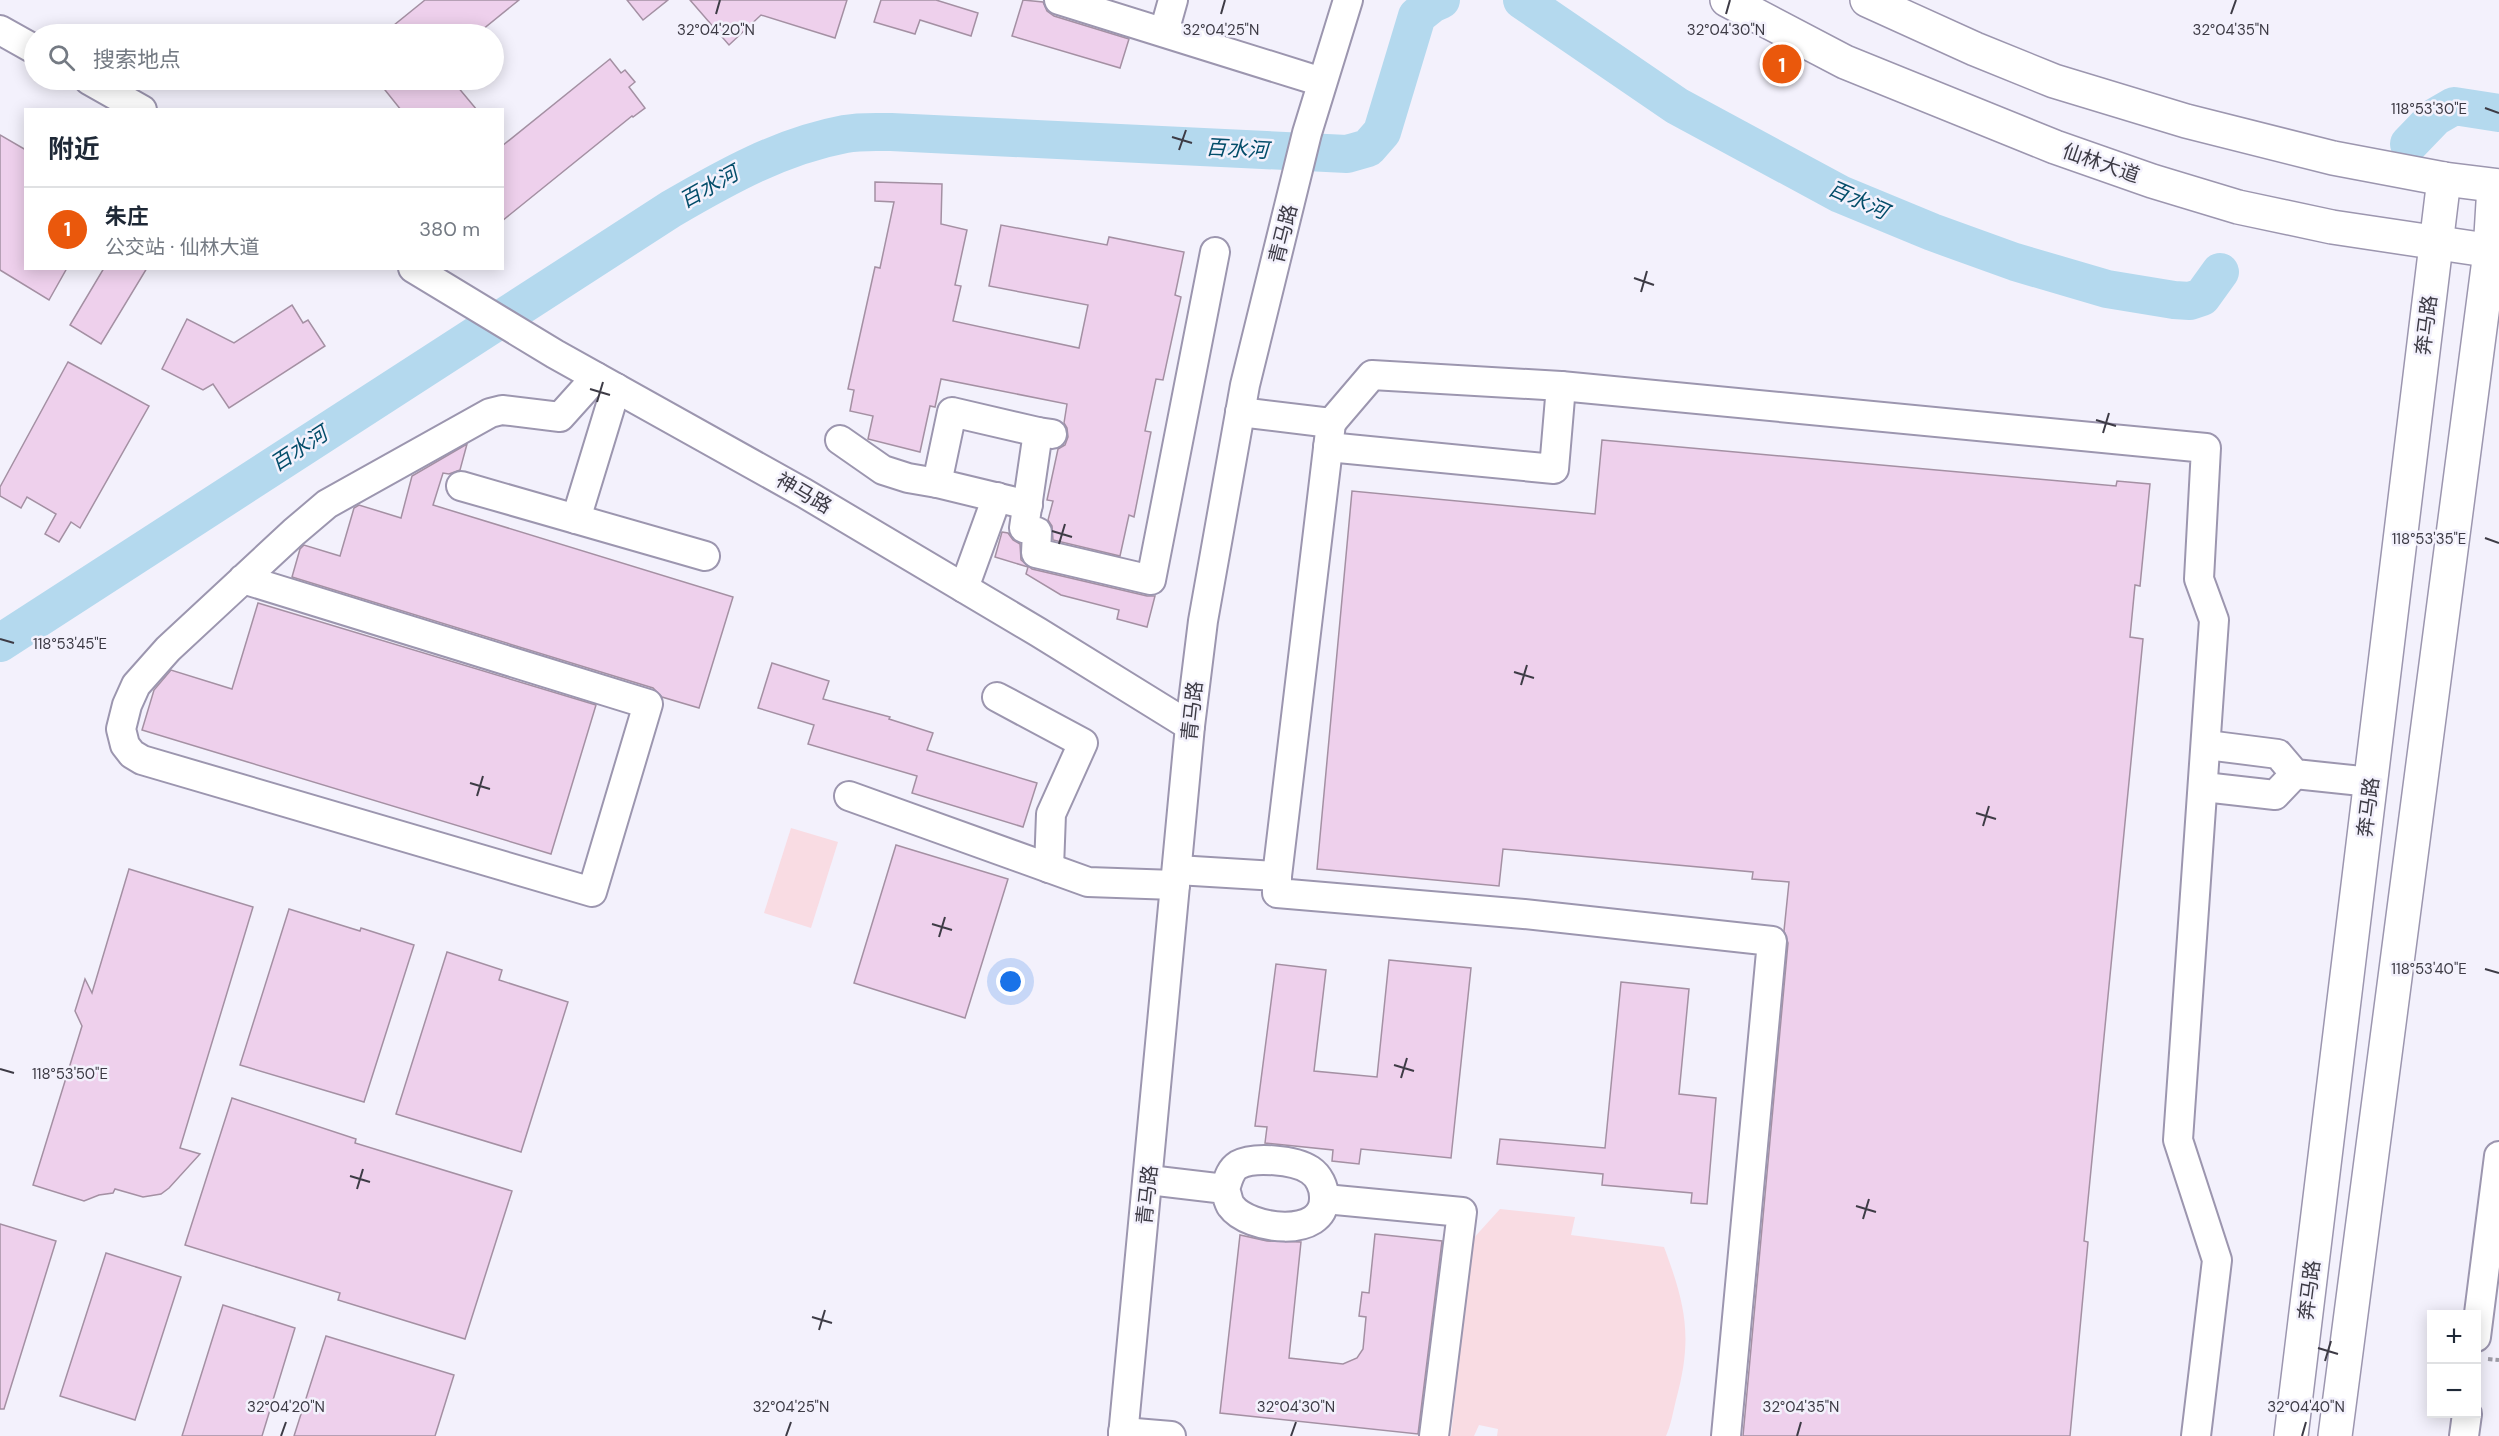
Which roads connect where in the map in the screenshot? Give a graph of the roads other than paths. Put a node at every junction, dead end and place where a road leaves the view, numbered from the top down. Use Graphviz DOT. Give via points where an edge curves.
graph roads {
  1 [pos="1063,0"];
  2 [pos="1173,0"];
  3 [pos="1347,0"];
  4 [pos="1727,0"];
  5 [pos="1866,0"];
  6 [pos="1115,8"];
  7 [pos="0,30"];
  8 [pos="1164,32"];
  9 [pos="24,43"];
  10 [pos="1322,82"];
  11 [pos="107,90"];
  12 [pos="138,108"];
  13 [pos="2444,179"];
  14 [pos="2497,186"];
  15 [pos="2436,244"];
  16 [pos="1215,252"];
  17 [pos="2494,252"];
  18 [pos="416,270"];
  19 [pos="606,382"];
  20 [pos="1561,386"];
  21 [pos="1240,412"];
  22 [pos="1329,435"];
  23 [pos="840,440"];
  24 [pos="937,483"];
  25 [pos="461,486"];
  26 [pos="997,497"];
  27 [pos="1028,505"];
  28 [pos="576,519"];
  29 [pos="705,556"];
  30 [pos="243,579"];
  31 [pos="964,588"];
  32 [pos="997,698"];
  33 [pos="1190,726"];
  34 [pos="2207,745"];
  35 [pos="2295,774"];
  36 [pos="2371,782"];
  37 [pos="2204,787"];
  38 [pos="849,796"];
  39 [pos="1049,868"];
  40 [pos="1277,876"];
  41 [pos="1176,878"];
  42 [pos="2499,1156"];
  43 [pos="1149,1180"];
  44 [pos="1225,1189"];
  45 [pos="1325,1199"];
  46 [pos="2479,1310"];
  47 [pos="2466,1418"];
  48 [pos="1123,1434"];
  49 [pos="1171,1436"];
  50 [pos="1434,1436"];
  51 [pos="1726,1436"];
  52 [pos="2196,1436"];
  53 [pos="2291,1436"];
  54 [pos="2335,1436"];
  55 [pos="2464,1436"];
  1 -- 6 [label="street"];
  2 -- 8 [label="street"];
  3 -- 10 [label="street, 青马路"];
  4 -- 15 [label="main road, 仙林大道" via="1845,63 2055,147 2152,181 2238,207"];
  5 -- 13 [label="main road" via="2054,81 2198,124 2333,158"];
  6 -- 8 [label="street"];
  7 -- 9 [label="street"];
  8 -- 10 [label="street"];
  10 -- 21 [label="street, 青马路"];
  11 -- 12 [label="street"];
  13 -- 14 [label="main road"];
  13 -- 15 [label="main road, 奔马路"];
  14 -- 17 [label="main road"];
  15 -- 17 [label="main road, 仙林大道"];
  15 -- 36 [label="main road, 奔马路"];
  16 -- 27 [label="street" via="1151,580 1036,554 1037,532 1024,528"];
  17 -- 54 [label="main road"];
  18 -- 19 [label="street, 神马路"];
  19 -- 28 [label="street"];
  19 -- 30 [label="street" via="560,417 490,412 327,504"];
  19 -- 31 [label="street, 神马路"];
  20 -- 22 [label="street" via="1371,375"];
  20 -- 22 [label="street" via="1554,469"];
  20 -- 34 [label="street" via="2206,448 2199,579 2214,620"];
  21 -- 22 [label="street"];
  21 -- 33 [label="street, 青马路" via="1203,621"];
  22 -- 40 [label="street"];
  23 -- 24 [label="street" via="883,470"];
  24 -- 26 [label="street"];
  24 -- 27 [label="street" via="952,412 1045,433"];
  25 -- 28 [label="street"];
  26 -- 27 [label="street"];
  26 -- 31 [label="street"];
  28 -- 29 [label="street"];
  30 -- 30 [label="street" via="168,649 136,685 121,729 125,746 132,754 592,892 648,704"];
  31 -- 33 [label="street, 神马路"];
  32 -- 39 [label="street" via="1083,743 1051,814"];
  33 -- 41 [label="street, 青马路"];
  34 -- 35 [label="street" via="2278,754"];
  34 -- 37 [label="street"];
  35 -- 36 [label="street"];
  35 -- 37 [label="street" via="2275,795"];
  36 -- 53 [label="main road, 奔马路"];
  37 -- 52 [label="street" via="2178,1140 2217,1260"];
  38 -- 39 [label="street"];
  39 -- 41 [label="street" via="1088,882"];
  40 -- 41 [label="street"];
  40 -- 51 [label="street" via="1277,893 1772,940"];
  41 -- 43 [label="street, 青马路"];
  42 -- 46 [label="street"];
  43 -- 44 [label="street"];
  43 -- 48 [label="street, 青马路"];
  44 -- 45 [label="street" via="1231,1207 1274,1227 1299,1227 1314,1218"];
  44 -- 45 [label="street" via="1230,1174 1239,1165 1259,1160 1288,1162 1310,1170 1321,1181"];
  45 -- 50 [label="street" via="1462,1212"];
  47 -- 55 [label="street"];
  48 -- 49 [label="street"];
}
